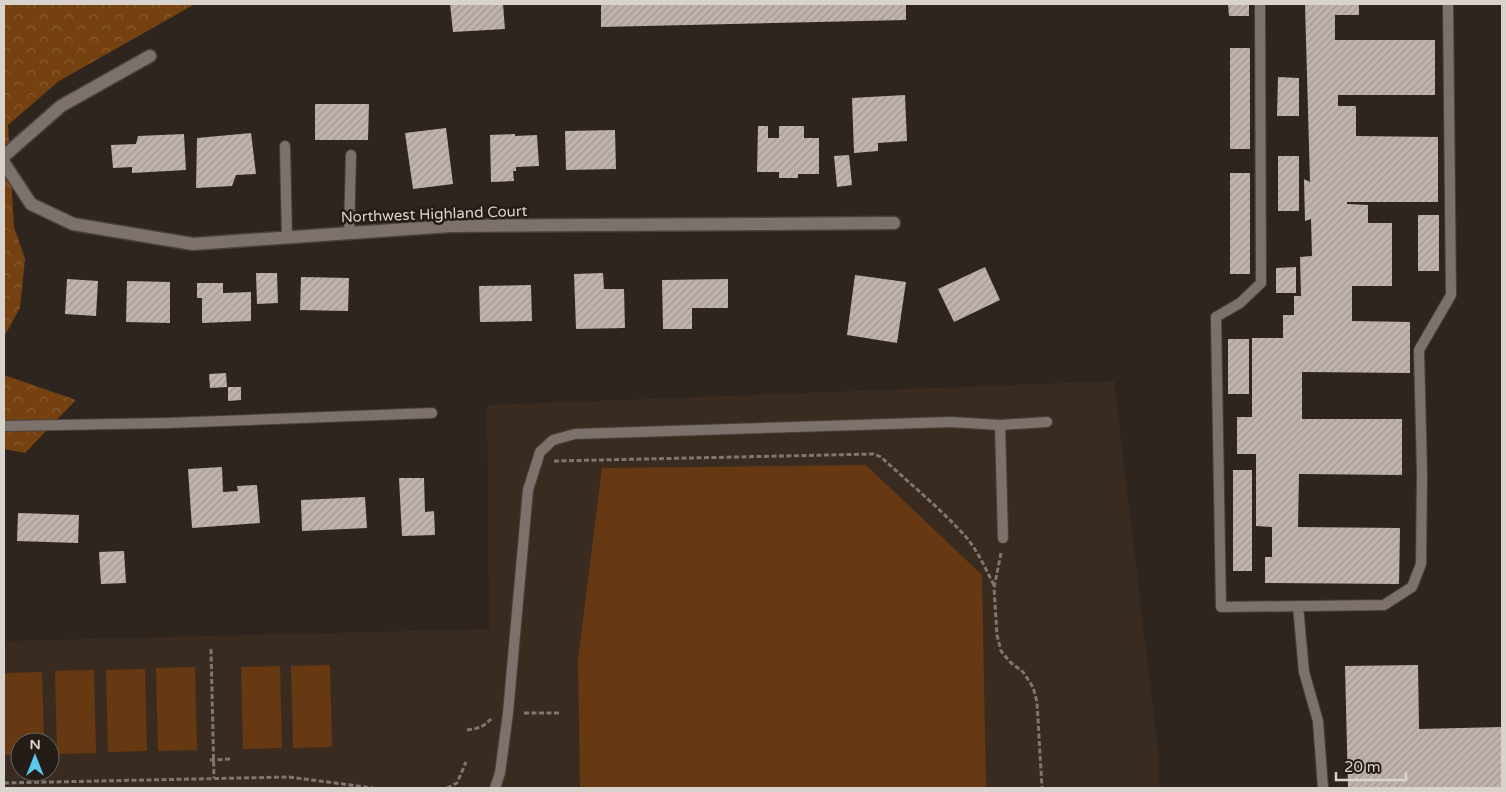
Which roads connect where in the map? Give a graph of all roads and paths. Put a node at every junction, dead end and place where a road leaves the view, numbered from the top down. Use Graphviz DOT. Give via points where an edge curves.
graph roads {
  1 [pos="1260,4"];
  2 [pos="1448,4"];
  3 [pos="150,56"];
  4 [pos="285,146"];
  5 [pos="351,155"];
  6 [pos="4,156"];
  7 [pos="4,163"];
  8 [pos="894,223"];
  9 [pos="349,233"];
  10 [pos="286,238"];
  11 [pos="432,413"];
  12 [pos="1047,422"];
  13 [pos="1000,425"];
  14 [pos="4,426"];
  15 [pos="549,462"];
  16 [pos="1003,538"];
  17 [pos="1002,550"];
  18 [pos="995,587"];
  19 [pos="1298,606"];
  20 [pos="211,649"];
  21 [pos="494,711"];
  22 [pos="523,713"];
  23 [pos="560,713"];
  24 [pos="467,730"];
  25 [pos="231,759"];
  26 [pos="212,760"];
  27 [pos="466,762"];
  28 [pos="214,778"];
  29 [pos="4,783"];
  30 [pos="373,788"];
  31 [pos="447,788"];
  32 [pos="495,788"];
  33 [pos="1042,788"];
  34 [pos="1323,788"];
  1 -- 19 [label="lane" via="1261,283 1240,303 1216,318 1221,607"];
  2 -- 19 [label="lane" via="1451,295 1419,350 1421,564 1412,587 1384,605"];
  3 -- 6 [label="street" via="61,106"];
  4 -- 10 [label="lane"];
  5 -- 9 [label="lane"];
  7 -- 10 [label="street, Northwest Highland Court" via="31,204 73,224 193,244"];
  8 -- 9 [label="street, Northwest Highland Court" via="451,226"];
  9 -- 10 [label="street, Northwest Highland Court"];
  11 -- 14 [label="lane"];
  12 -- 13 [label="lane"];
  13 -- 16 [label="lane"];
  13 -- 32 [label="lane" via="951,422 574,434 553,440 540,452 528,490 508,713"];
  15 -- 18 [label="path" via="873,454 881,457 966,538"];
  17 -- 18 [label="path"];
  18 -- 33 [label="path" via="1001,651 1023,672 1033,687 1037,702"];
  19 -- 34 [label="lane" via="1304,672 1318,721"];
  20 -- 26 [label="path"];
  21 -- 24 [label="path" via="485,725"];
  22 -- 23 [label="path"];
  25 -- 26 [label="path"];
  26 -- 28 [label="path"];
  27 -- 31 [label="path" via="457,783"];
  28 -- 29 [label="path"];
  28 -- 30 [label="path" via="289,776"];
}
